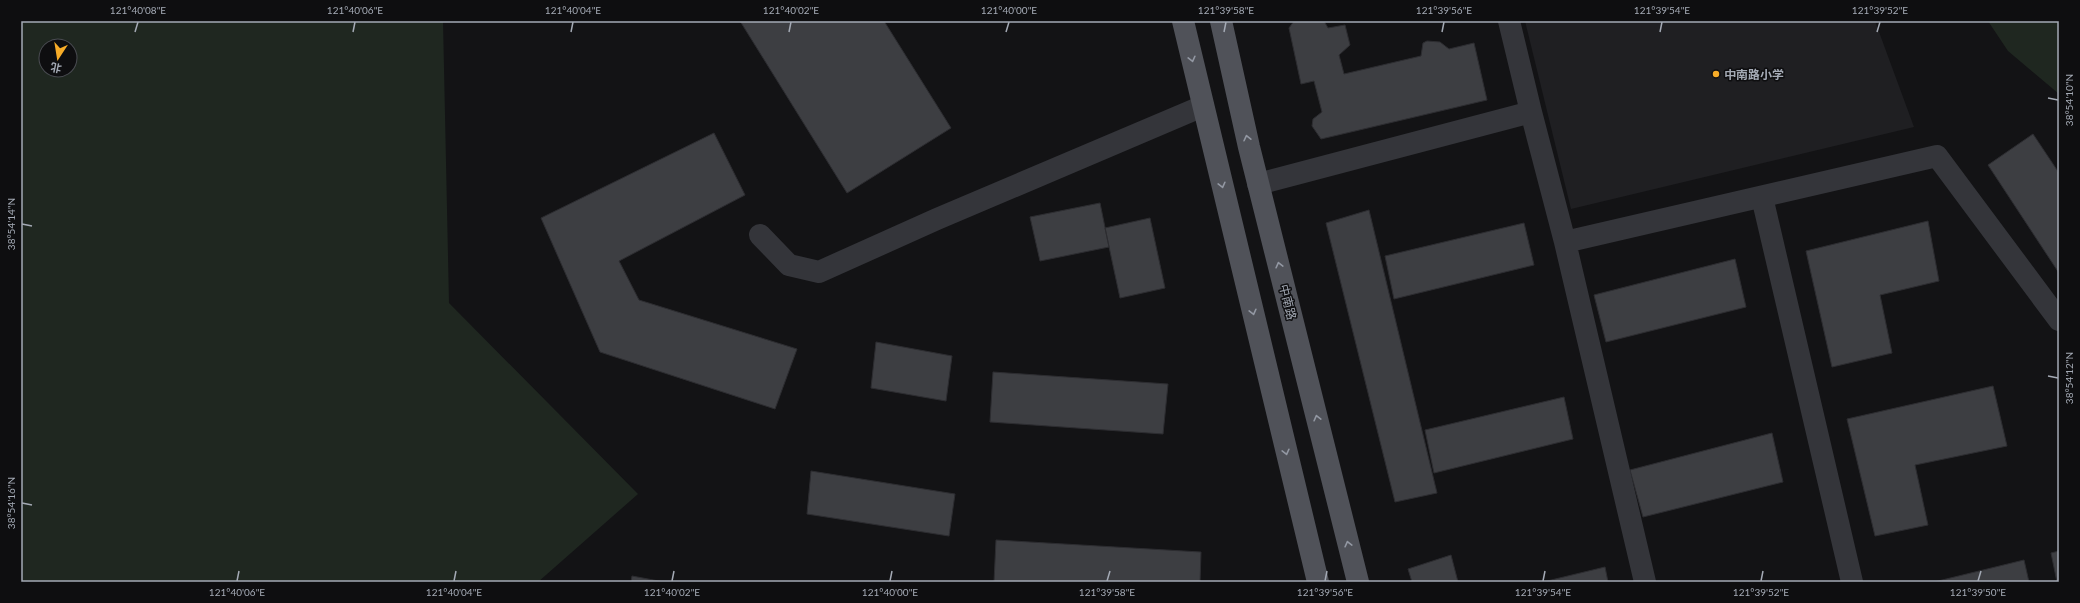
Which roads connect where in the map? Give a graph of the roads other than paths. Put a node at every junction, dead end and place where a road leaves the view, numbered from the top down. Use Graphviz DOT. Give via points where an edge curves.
graph roads {
  1 [pos="1183,21"];
  2 [pos="1221,21"];
  3 [pos="1509,21"];
  4 [pos="1203,106"];
  5 [pos="1530,112"];
  6 [pos="1258,184"];
  7 [pos="1762,197"];
  8 [pos="760,235"];
  9 [pos="1565,242"];
  10 [pos="2059,320"];
  11 [pos="1318,582"];
  12 [pos="1358,582"];
  13 [pos="1645,582"];
  14 [pos="1852,582"];
  1 -- 4 [label="main road, one-way"];
  6 -- 2 [label="main road, 中南路, one-way"];
  3 -- 5 [label="street"];
  4 -- 8 [label="street" via="819,272 790,265"];
  4 -- 11 [label="main road, one-way"];
  5 -- 6 [label="street"];
  5 -- 9 [label="street"];
  12 -- 6 [label="main road, 中南路, one-way"];
  7 -- 9 [label="street"];
  7 -- 10 [label="street" via="1937,156"];
  7 -- 14 [label="street"];
  9 -- 13 [label="street"];
}
